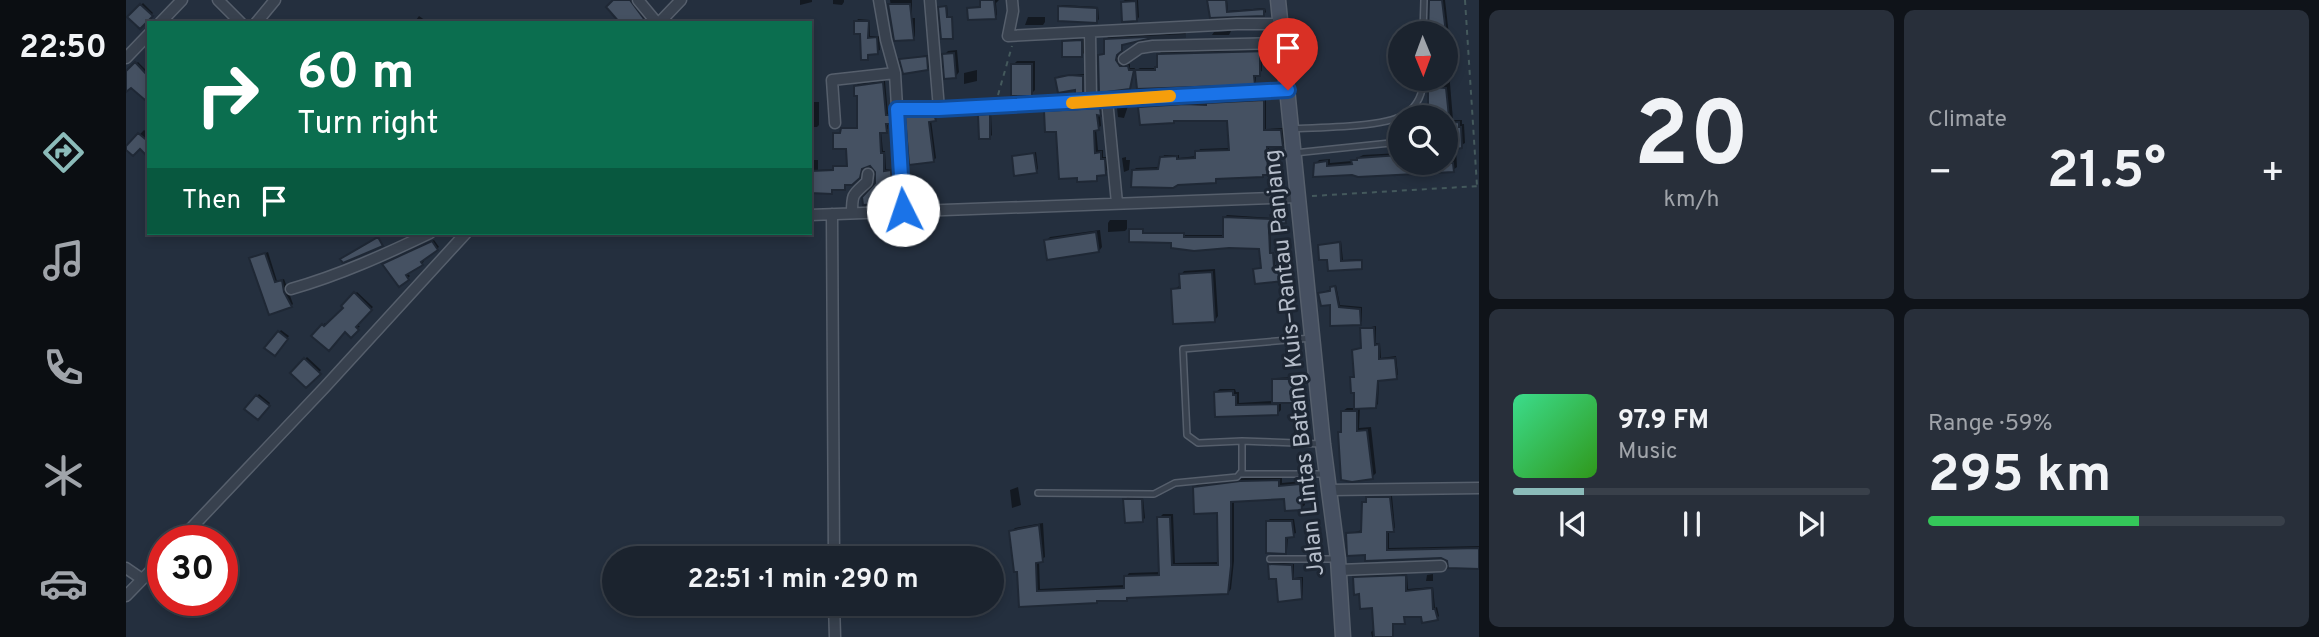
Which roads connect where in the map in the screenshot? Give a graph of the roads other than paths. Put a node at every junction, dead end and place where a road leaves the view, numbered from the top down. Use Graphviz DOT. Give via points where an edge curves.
graph roads {
  1 [pos="182,0"];
  2 [pos="218,0"];
  3 [pos="275,0"];
  4 [pos="638,0"];
  5 [pos="681,0"];
  6 [pos="880,0"];
  7 [pos="930,0"];
  8 [pos="1012,0"];
  9 [pos="1278,0"];
  10 [pos="1424,0"];
  11 [pos="162,21"];
  12 [pos="239,21"];
  13 [pos="258,21"];
  14 [pos="656,21"];
  15 [pos="660,21"];
  16 [pos="1423,21"];
  17 [pos="1281,24"];
  18 [pos="1090,32"];
  19 [pos="147,36"];
  20 [pos="1283,43"];
  21 [pos="126,58"];
  22 [pos="1124,59"];
  23 [pos="895,73"];
  24 [pos="1288,90"];
  25 [pos="1423,91"];
  26 [pos="1107,100"];
  27 [pos="1091,102"];
  28 [pos="897,109"];
  29 [pos="939,109"];
  30 [pos="835,123"];
  31 [pos="1291,129"];
  32 [pos="1388,143"];
  33 [pos="1294,153"];
  34 [pos="868,174"];
  35 [pos="1297,197"];
  36 [pos="1117,203"];
  37 [pos="903,210"];
  38 [pos="852,213"];
  39 [pos="832,214"];
  40 [pos="812,215"];
  41 [pos="426,235"];
  42 [pos="464,235"];
  43 [pos="291,289"];
  44 [pos="1312,338"];
  45 [pos="1242,441"];
  46 [pos="1324,444"];
  47 [pos="1241,474"];
  48 [pos="1327,474"];
  49 [pos="1479,488"];
  50 [pos="1329,490"];
  51 [pos="1038,493"];
  52 [pos="194,525"];
  53 [pos="834,546"];
  54 [pos="1270,559"];
  55 [pos="1338,565"];
  56 [pos="1441,566"];
  57 [pos="126,568"];
  58 [pos="147,574"];
  59 [pos="142,579"];
  60 [pos="126,596"];
  61 [pos="834,616"];
  62 [pos="835,637"];
  63 [pos="1343,637"];
  1 -- 11 [label="street"];
  2 -- 12 [label="street"];
  3 -- 13 [label="street"];
  4 -- 14 [label="street"];
  5 -- 15 [label="street"];
  6 -- 23 [label="street"];
  7 -- 29 [label="street"];
  8 -- 18 [label="street" via="1008,36"];
  9 -- 17 [label="main road, Jalan Lintas Batang Kuis–Rantau Panjang"];
  10 -- 16 [label="lane"];
  17 -- 18 [label="street"];
  17 -- 20 [label="main road, Jalan Lintas Batang Kuis–Rantau Panjang"];
  18 -- 27 [label="street"];
  19 -- 21 [label="street"];
  20 -- 22 [label="street" via="1153,46"];
  20 -- 24 [label="main road, Jalan Lintas Batang Kuis–Rantau Panjang"];
  23 -- 28 [label="street"];
  23 -- 30 [label="street" via="833,80"];
  24 -- 26 [label="street"];
  24 -- 31 [label="main road, Jalan Lintas Batang Kuis–Rantau Panjang"];
  25 -- 31 [label="lane" via="1407,113 1394,119"];
  26 -- 27 [label="street"];
  26 -- 36 [label="street"];
  27 -- 29 [label="street"];
  28 -- 29 [label="street"];
  28 -- 37 [label="street"];
  31 -- 33 [label="main road, Jalan Lintas Batang Kuis–Rantau Panjang"];
  32 -- 33 [label="lane"];
  33 -- 35 [label="main road, Jalan Lintas Batang Kuis–Rantau Panjang"];
  34 -- 38 [label="street" via="867,182 852,198"];
  35 -- 36 [label="street"];
  35 -- 44 [label="main road, Jalan Lintas Batang Kuis–Rantau Panjang"];
  36 -- 37 [label="street"];
  37 -- 38 [label="street"];
  38 -- 39 [label="street"];
  39 -- 40 [label="street"];
  39 -- 53 [label="street"];
  41 -- 43 [label="street" via="344,272"];
  42 -- 52 [label="street"];
  44 -- 45 [label="lane" via="1183,349 1187,435 1198,443"];
  44 -- 46 [label="main road, Jalan Lintas Batang Kuis–Rantau Panjang"];
  45 -- 46 [label="lane"];
  45 -- 47 [label="lane"];
  46 -- 48 [label="main road, Jalan Lintas Batang Kuis–Rantau Panjang"];
  47 -- 48 [label="lane"];
  47 -- 51 [label="lane" via="1175,483 1154,494"];
  48 -- 50 [label="main road, Jalan Lintas Batang Kuis–Rantau Panjang"];
  49 -- 50 [label="street"];
  50 -- 55 [label="main road, Jalan Lintas Batang Kuis–Rantau Panjang"];
  54 -- 55 [label="lane"];
  55 -- 56 [label="street"];
  55 -- 63 [label="main road, Jalan Lintas Batang Kuis–Rantau Panjang"];
  57 -- 59 [label="street"];
  58 -- 59 [label="street"];
  59 -- 60 [label="street"];
  61 -- 62 [label="street"];
}
